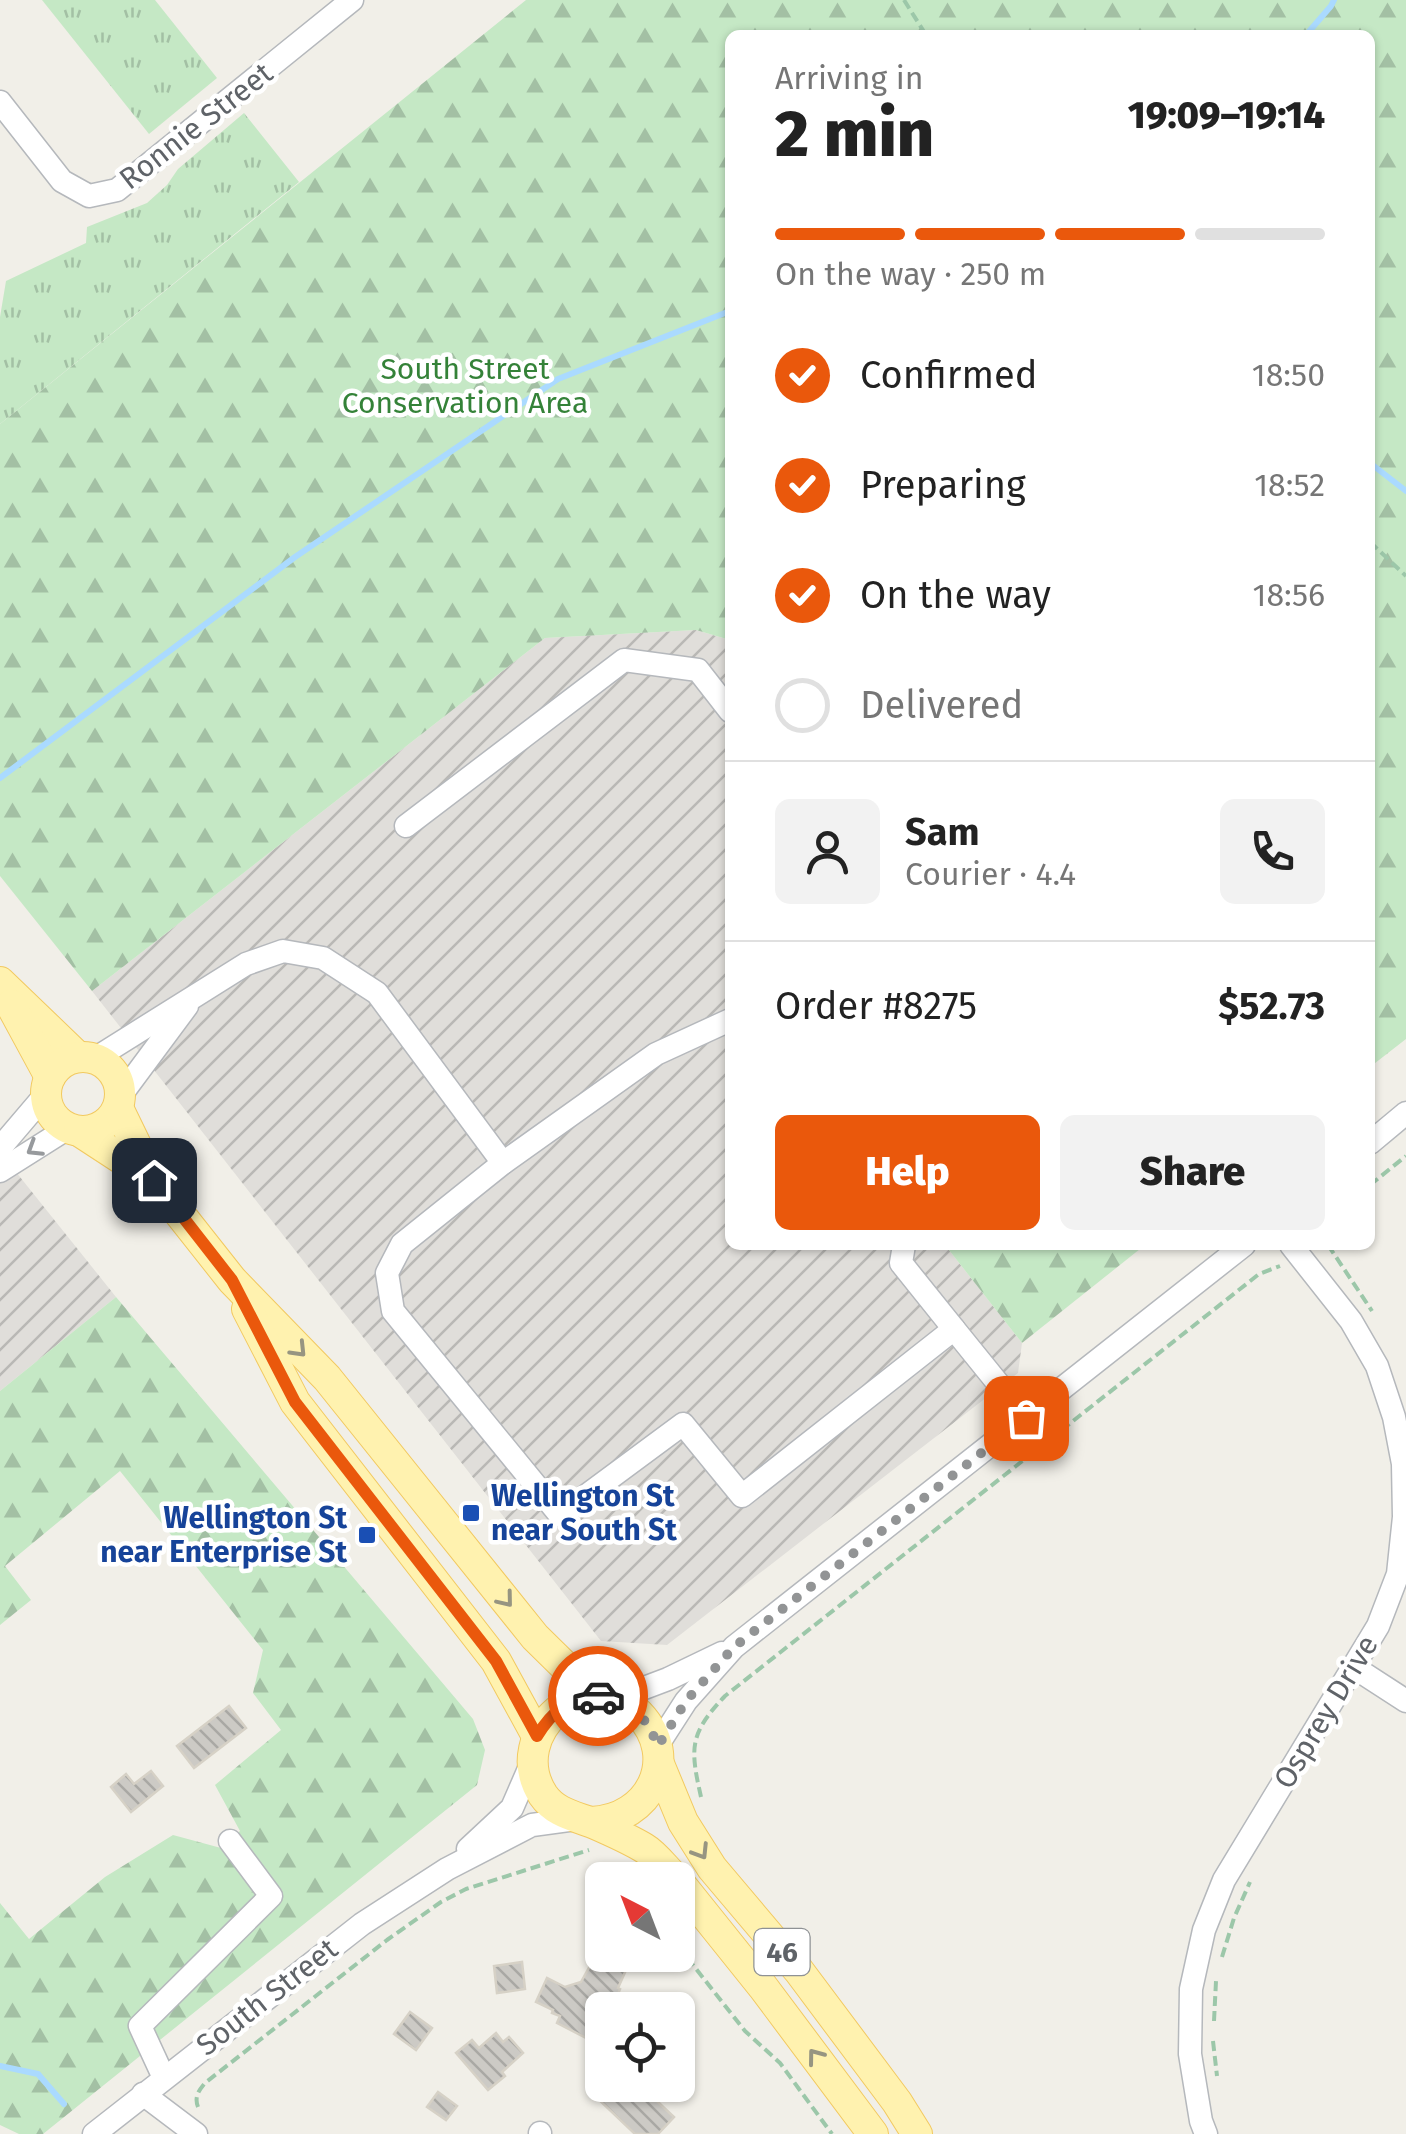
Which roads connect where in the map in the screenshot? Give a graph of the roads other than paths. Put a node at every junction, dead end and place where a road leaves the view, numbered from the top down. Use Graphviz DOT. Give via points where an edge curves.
graph roads {
  1 [pos="352,0"];
  2 [pos="0,102"];
  3 [pos="725,705"];
  4 [pos="406,826"];
  5 [pos="0,983"];
  6 [pos="195,996"];
  7 [pos="725,1022"];
  8 [pos="87,1058"];
  9 [pos="48,1086"];
  10 [pos="120,1102"];
  11 [pos="1406,1114"];
  12 [pos="74,1130"];
  13 [pos="1375,1139"];
  14 [pos="0,1148"];
  15 [pos="502,1164"];
  16 [pos="0,1170"];
  17 [pos="154,1180"];
  18 [pos="903,1250"];
  19 [pos="1238,1250"];
  20 [pos="1287,1254"];
  21 [pos="232,1280"];
  22 [pos="954,1329"];
  23 [pos="1400,1415"];
  24 [pos="1026,1418"];
  25 [pos="734,1647"];
  26 [pos="1355,1668"];
  27 [pos="605,1697"];
  28 [pos="1406,1701"];
  29 [pos="534,1749"];
  30 [pos="658,1755"];
  31 [pos="586,1830"];
  32 [pos="230,1840"];
  33 [pos="660,1862"];
  34 [pos="447,1869"];
  35 [pos="695,1902"];
  36 [pos="164,2078"];
  37 [pos="143,2094"];
  38 [pos="193,2132"];
  39 [pos="94,2134"];
  40 [pos="873,2134"];
  41 [pos="917,2134"];
  42 [pos="1206,2134"];
  1 -- 2 [label="street, Ronnie Street" via="117,190 89,196 62,181"];
  3 -- 4 [label="street" via="698,670 624,660"];
  5 -- 8 [label="main road, 46"];
  5 -- 9 [label="main road, 46"];
  6 -- 8 [label="street"];
  6 -- 10 [label="street"];
  6 -- 15 [label="street" via="246,964 283,951 323,958 377,994"];
  7 -- 15 [label="street" via="656,1054"];
  8 -- 9 [label="main road" via="66,1060"];
  8 -- 10 [label="main road, 46" via="115,1073"];
  9 -- 12 [label="main road, 46" via="52,1114"];
  9 -- 14 [label="street"];
  10 -- 12 [label="main road" via="102,1126"];
  10 -- 17 [label="main road, 46"];
  11 -- 13 [label="street"];
  12 -- 16 [label="street, one-way"];
  12 -- 17 [label="main road, 46"];
  15 -- 22 [label="street" via="402,1244 388,1274 393,1311 560,1515 683,1424 742,1496"];
  17 -- 21 [label="main road, 46"];
  18 -- 22 [label="street" via="900,1264"];
  19 -- 24 [label="street"];
  20 -- 23 [label="street, Osprey Drive" via="1352,1321"];
  21 -- 27 [label="main road, 46, one-way" via="327,1378 535,1636"];
  21 -- 29 [label="main road, 46" via="295,1402 496,1661"];
  22 -- 24 [label="street"];
  23 -- 26 [label="street, Osprey Drive" via="1404,1517 1398,1574"];
  24 -- 25 [label="street"];
  25 -- 27 [label="street" via="668,1679"];
  25 -- 30 [label="street" via="686,1701"];
  26 -- 28 [label="street"];
  26 -- 42 [label="street, Osprey Drive" via="1224,1880 1204,1930 1191,1989 1190,2054"];
  27 -- 29 [label="main road" via="560,1706"];
  27 -- 30 [label="main road, 46" via="635,1709"];
  29 -- 31 [label="main road, 46" via="542,1793"];
  29 -- 34 [label="street, South Street" via="512,1808"];
  30 -- 31 [label="main road" via="653,1786 640,1804"];
  30 -- 41 [label="main road, 46, one-way" via="683,1822 712,1868 798,1971"];
  31 -- 33 [label="main road, 46" via="647,1849"];
  31 -- 34 [label="street, South Street" via="532,1825"];
  32 -- 36 [label="street" via="271,1896 140,2026"];
  34 -- 36 [label="street, South Street" via="362,1924"];
  40 -- 35 [label="main road, 46, one-way"];
  36 -- 37 [label="street, South Street"];
  37 -- 38 [label="street"];
  37 -- 39 [label="street, South Street"];
}
